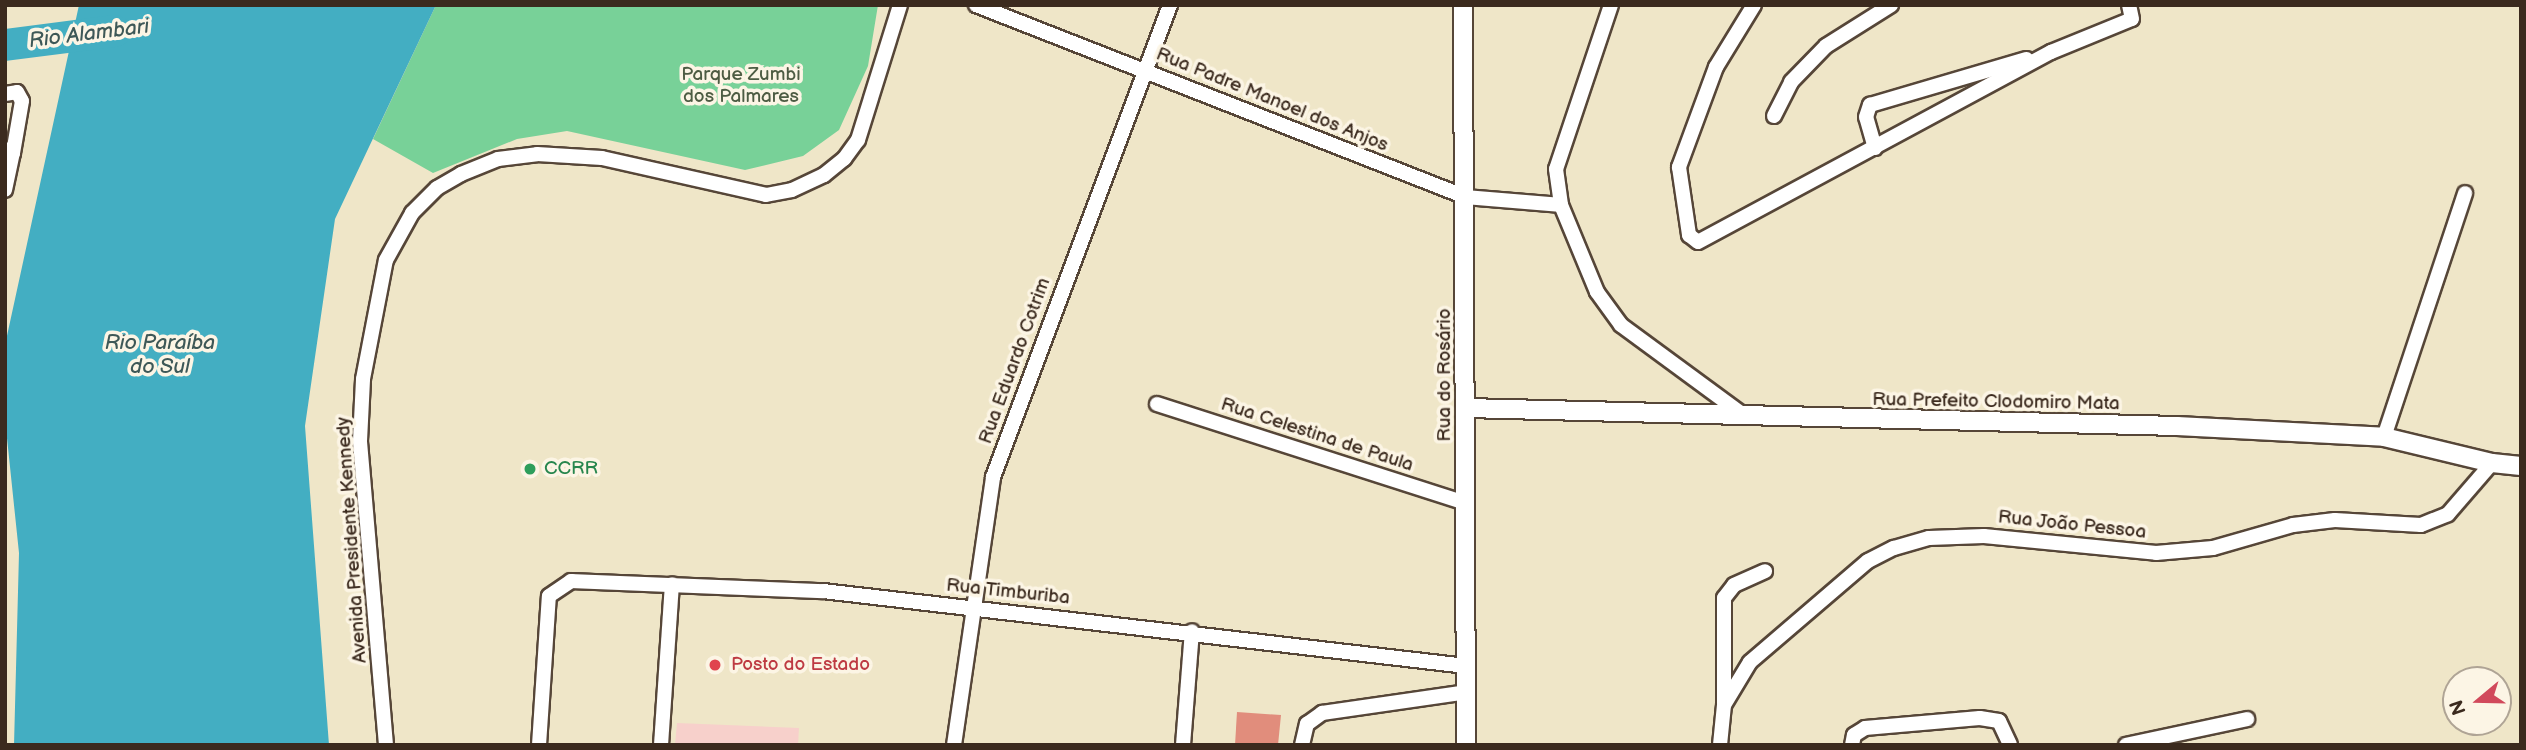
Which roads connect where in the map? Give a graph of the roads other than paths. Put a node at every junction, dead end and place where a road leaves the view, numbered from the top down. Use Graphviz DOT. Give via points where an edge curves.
graph roads {
  1 [pos="900,5"];
  2 [pos="975,5"];
  3 [pos="1170,5"];
  4 [pos="1463,5"];
  5 [pos="1611,5"];
  6 [pos="1754,5"];
  7 [pos="1891,5"];
  8 [pos="2130,12"];
  9 [pos="2051,51"];
  10 [pos="1145,71"];
  11 [pos="5,94"];
  12 [pos="1774,116"];
  13 [pos="1875,148"];
  14 [pos="9,151"];
  15 [pos="5,190"];
  16 [pos="2465,194"];
  17 [pos="1466,197"];
  18 [pos="1561,205"];
  19 [pos="1157,404"];
  20 [pos="1466,408"];
  21 [pos="1746,416"];
  22 [pos="2384,438"];
  23 [pos="2492,463"];
  24 [pos="2521,466"];
  25 [pos="1465,503"];
  26 [pos="1765,570"];
  27 [pos="672,584"];
  28 [pos="973,607"];
  29 [pos="1192,631"];
  30 [pos="1466,666"];
  31 [pos="1466,692"];
  32 [pos="1724,705"];
  33 [pos="2247,719"];
  34 [pos="2134,743"];
  35 [pos="386,745"];
  36 [pos="539,745"];
  37 [pos="660,745"];
  38 [pos="954,745"];
  39 [pos="1183,745"];
  40 [pos="1302,745"];
  41 [pos="1466,745"];
  42 [pos="1720,745"];
  43 [pos="1852,745"];
  44 [pos="2010,745"];
  1 -- 35 [label="street, Avenida Presidente Kennedy" via="858,140 824,175 792,190 766,195 602,158 537,154 498,159 461,174 437,188 412,213 386,260 363,379 360,441"];
  2 -- 10 [label="street, Rua Padre Manoel dos Anjos"];
  3 -- 10 [label="street, Rua Eduardo Cotrim"];
  4 -- 17 [label="street, Rua do Rosário"];
  5 -- 18 [label="street" via="1556,169"];
  6 -- 13 [label="street" via="1716,67 1679,167 1689,235 1698,242"];
  7 -- 12 [label="street" via="1826,46 1791,82"];
  8 -- 9 [label="street"];
  9 -- 13 [label="street"];
  9 -- 13 [label="street" via="1877,101 1866,112"];
  10 -- 17 [label="street, Rua Padre Manoel dos Anjos"];
  10 -- 28 [label="street, Rua Eduardo Cotrim" via="1004,440 993,477"];
  11 -- 14 [label="street" via="17,92 22,101"];
  14 -- 15 [label="street"];
  16 -- 22 [label="street"];
  17 -- 18 [label="street, Rua Padre Manoel dos Anjos"];
  17 -- 20 [label="street, Rua do Rosário"];
  18 -- 21 [label="street" via="1597,292 1621,326"];
  19 -- 25 [label="street, Rua Celestina de Paula"];
  20 -- 21 [label="street, Rua Prefeito Clodomiro Mata"];
  20 -- 25 [label="street, Rua do Rosário"];
  21 -- 22 [label="street, Rua Prefeito Clodomiro Mata" via="2177,426"];
  22 -- 23 [label="street, Rua Prefeito Clodomiro Mata"];
  23 -- 24 [label="street, Rua Prefeito Clodomiro Mata"];
  23 -- 32 [label="street, Rua João Pessoa" via="2448,514 2421,525 2335,520 2293,525 2213,548 2166,553 1984,536 1930,538 1894,548 1868,561 1750,662"];
  25 -- 30 [label="street, Rua do Rosário"];
  26 -- 32 [label="street" via="1734,585 1724,598"];
  27 -- 28 [label="street, Rua Timburiba" via="823,591"];
  27 -- 36 [label="street, Rua Timburiba" via="571,581 549,596"];
  27 -- 37 [label="street"];
  28 -- 29 [label="street, Rua Timburiba"];
  28 -- 38 [label="street, Rua Eduardo Cotrim"];
  29 -- 30 [label="street, Rua Timburiba"];
  29 -- 39 [label="street"];
  30 -- 31 [label="street, Rua do Rosário"];
  31 -- 40 [label="street" via="1322,713 1307,724"];
  31 -- 41 [label="street, Rua do Rosário"];
  32 -- 42 [label="street, Rua João Pessoa"];
  33 -- 34 [label="street"];
  43 -- 44 [label="street" via="1854,735 1865,728 1980,718 1999,721"];
}
